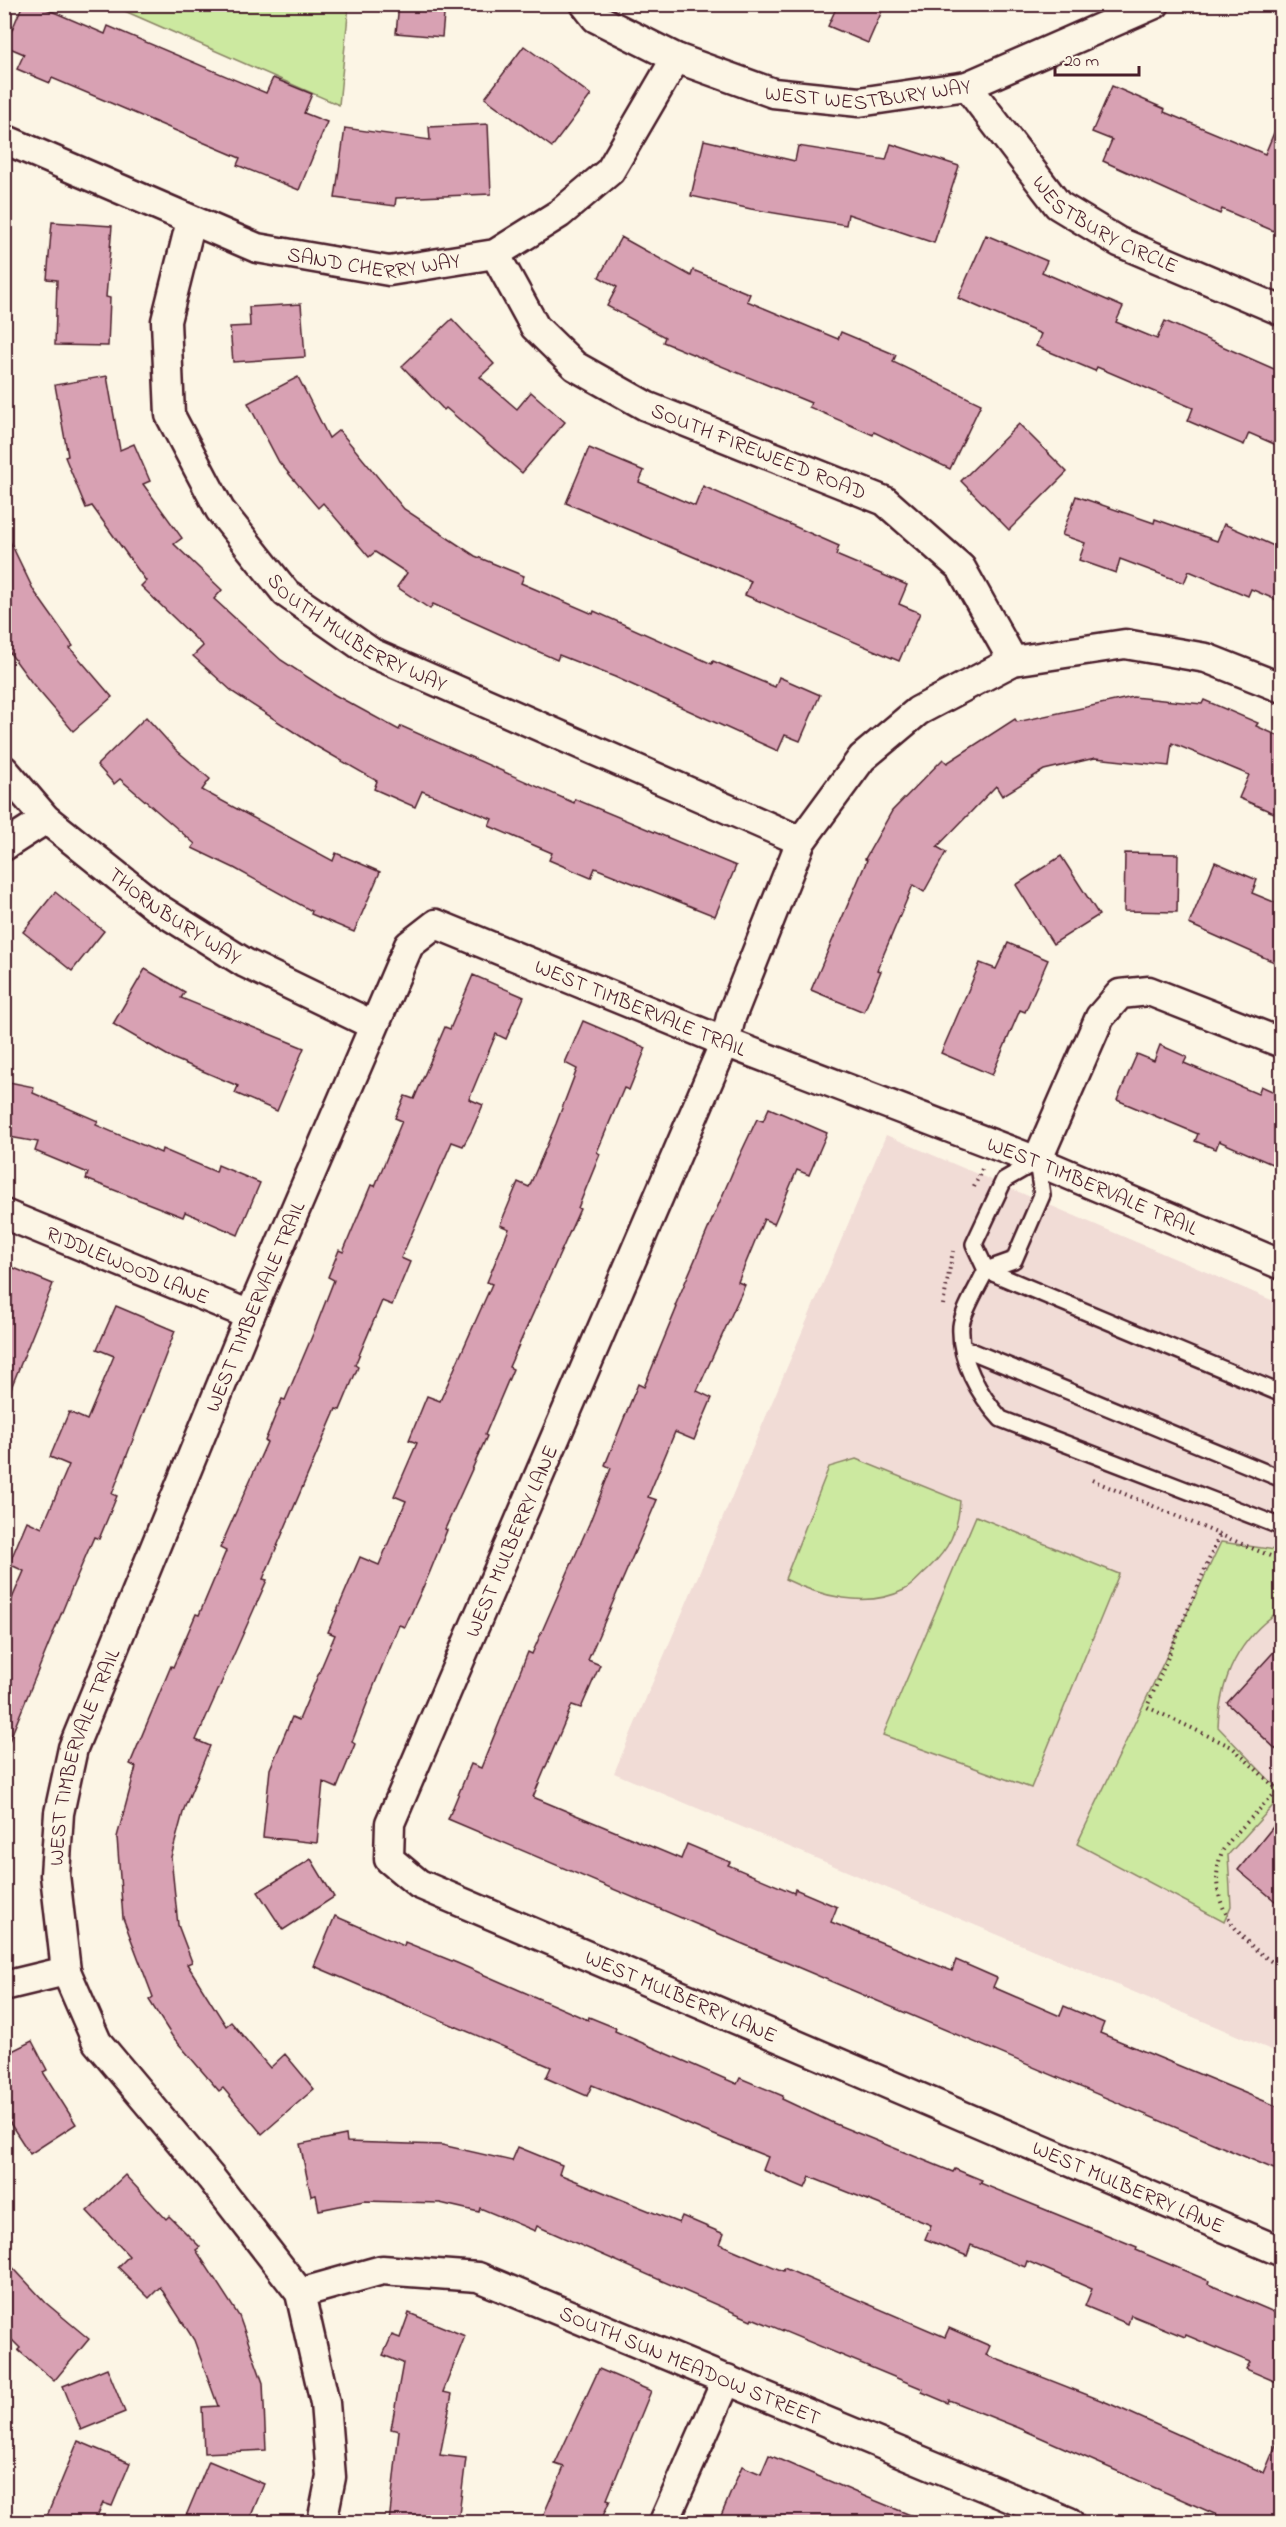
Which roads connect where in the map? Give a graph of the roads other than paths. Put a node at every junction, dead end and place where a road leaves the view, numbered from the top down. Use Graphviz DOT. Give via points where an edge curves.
graph roads {
  1 [pos="585,4"];
  2 [pos="1155,4"];
  3 [pos="676,58"];
  4 [pos="967,86"];
  5 [pos="4,139"];
  6 [pos="191,221"];
  7 [pos="495,254"];
  8 [pos="1281,311"];
  9 [pos="1013,660"];
  10 [pos="1281,687"];
  11 [pos="4,770"];
  12 [pos="46,819"];
  13 [pos="801,841"];
  14 [pos="4,846"];
  15 [pos="373,1025"];
  16 [pos="725,1042"];
  17 [pos="1281,1043"];
  18 [pos="1037,1161"];
  19 [pos="4,1214"];
  20 [pos="1281,1265"];
  21 [pos="986,1270"];
  22 [pos="250,1315"];
  23 [pos="964,1348"];
  24 [pos="1281,1394"];
  25 [pos="1281,1479"];
  26 [pos="1281,1527"];
  27 [pos="66,1971"];
  28 [pos="4,1986"];
  29 [pos="1281,2252"];
  30 [pos="300,2293"];
  31 [pos="727,2379"];
  32 [pos="322,2523"];
  33 [pos="664,2523"];
  34 [pos="1069,2523"];
  1 -- 3 [label="street, WEST WESTBURY WAY" via="596,18"];
  2 -- 4 [label="street, WEST WESTBURY WAY"];
  3 -- 4 [label="street, WEST WESTBURY WAY" via="773,93 859,102"];
  3 -- 7 [label="street, SAND CHERRY WAY" via="610,171 559,214"];
  4 -- 8 [label="street, WESTBURY CIRCLE" via="1058,205 1119,242"];
  5 -- 6 [label="street, SAND CHERRY WAY"];
  6 -- 7 [label="street, SAND CHERRY WAY" via="257,248 389,271"];
  6 -- 13 [label="street, SOUTH MULBERRY WAY" via="165,321 170,415 220,510 286,593 372,653"];
  7 -- 9 [label="street, SOUTH FIREWEED ROAD" via="535,327 575,366 646,406 885,501 961,568"];
  9 -- 10 [label="street, WEST MULBERRY LANE" via="1125,644 1206,658"];
  9 -- 13 [label="street, WEST MULBERRY LANE" via="918,711 862,758"];
  11 -- 12 [label="street, THORNBURY WAY"];
  12 -- 14 [label="street"];
  12 -- 15 [label="street, THORNBURY WAY" via="156,907 245,963"];
  13 -- 16 [label="street, WEST MULBERRY LANE" via="731,1017"];
  15 -- 16 [label="street, WEST TIMBERVALE TRAIL" via="409,945 436,924"];
  15 -- 22 [label="street, WEST TIMBERVALE TRAIL"];
  16 -- 18 [label="street, WEST TIMBERVALE TRAIL"];
  16 -- 29 [label="street, WEST MULBERRY LANE" via="390,1823 389,1858 419,1884"];
  17 -- 18 [label="street" via="1149,991 1120,994 1100,1017"];
  18 -- 20 [label="street, WEST TIMBERVALE TRAIL"];
  18 -- 21 [label="lane" via="1042,1195 1014,1260"];
  18 -- 21 [label="lane" via="1004,1180 974,1244"];
  19 -- 22 [label="street, RIDDLEWOOD LANE"];
  21 -- 23 [label="lane" via="961,1324"];
  21 -- 24 [label="lane"];
  22 -- 27 [label="street, WEST TIMBERVALE TRAIL" via="73,1748 59,1813 55,1875"];
  23 -- 25 [label="lane"];
  23 -- 26 [label="lane" via="984,1401 1001,1419"];
  27 -- 28 [label="street"];
  27 -- 30 [label="street, WEST TIMBERVALE TRAIL" via="97,2042 212,2178"];
  30 -- 31 [label="street, SOUTH SUN MEADOW STREET" via="382,2270 478,2277"];
  30 -- 32 [label="street, WEST TIMBERVALE TRAIL" via="326,2413 332,2476"];
  31 -- 33 [label="street"];
  31 -- 34 [label="street, SOUTH SUN MEADOW STREET"];
}
